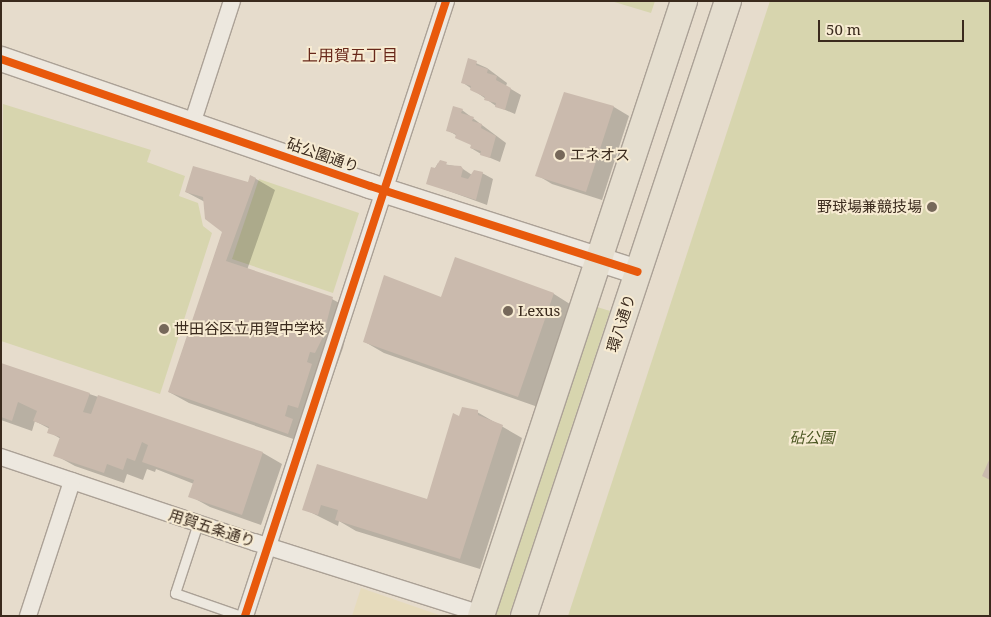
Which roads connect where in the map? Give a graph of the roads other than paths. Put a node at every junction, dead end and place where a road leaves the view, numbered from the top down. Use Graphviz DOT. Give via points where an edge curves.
graph roads {
  1 [pos="232,1"];
  2 [pos="446,1"];
  3 [pos="684,1"];
  4 [pos="728,1"];
  5 [pos="1,60"];
  6 [pos="192,124"];
  7 [pos="385,190"];
  8 [pos="598,259"];
  9 [pos="638,272"];
  10 [pos="1,456"];
  11 [pos="72,482"];
  12 [pos="198,523"];
  13 [pos="268,545"];
  14 [pos="481,615"];
  15 [pos="28,616"];
  16 [pos="243,616"];
  17 [pos="524,616"];
  1 -- 6 [label="street"];
  2 -- 7 [label="street"];
  3 -- 8 [label="main road"];
  4 -- 9 [label="main road, 環八通り"];
  5 -- 6 [label="street, 砧公園通り"];
  6 -- 7 [label="street, 砧公園通り"];
  7 -- 8 [label="street, 砧公園通り"];
  7 -- 13 [label="street"];
  8 -- 9 [label="street, 砧公園通り"];
  8 -- 14 [label="main road"];
  9 -- 17 [label="main road, 環八通り"];
  10 -- 11 [label="street, 用賀五条通り"];
  11 -- 12 [label="street, 用賀五条通り"];
  11 -- 15 [label="street"];
  12 -- 13 [label="street, 用賀五条通り"];
  12 -- 16 [label="lane" via="175,594"];
  13 -- 14 [label="street, 用賀五条通り"];
  13 -- 16 [label="street"];
}
